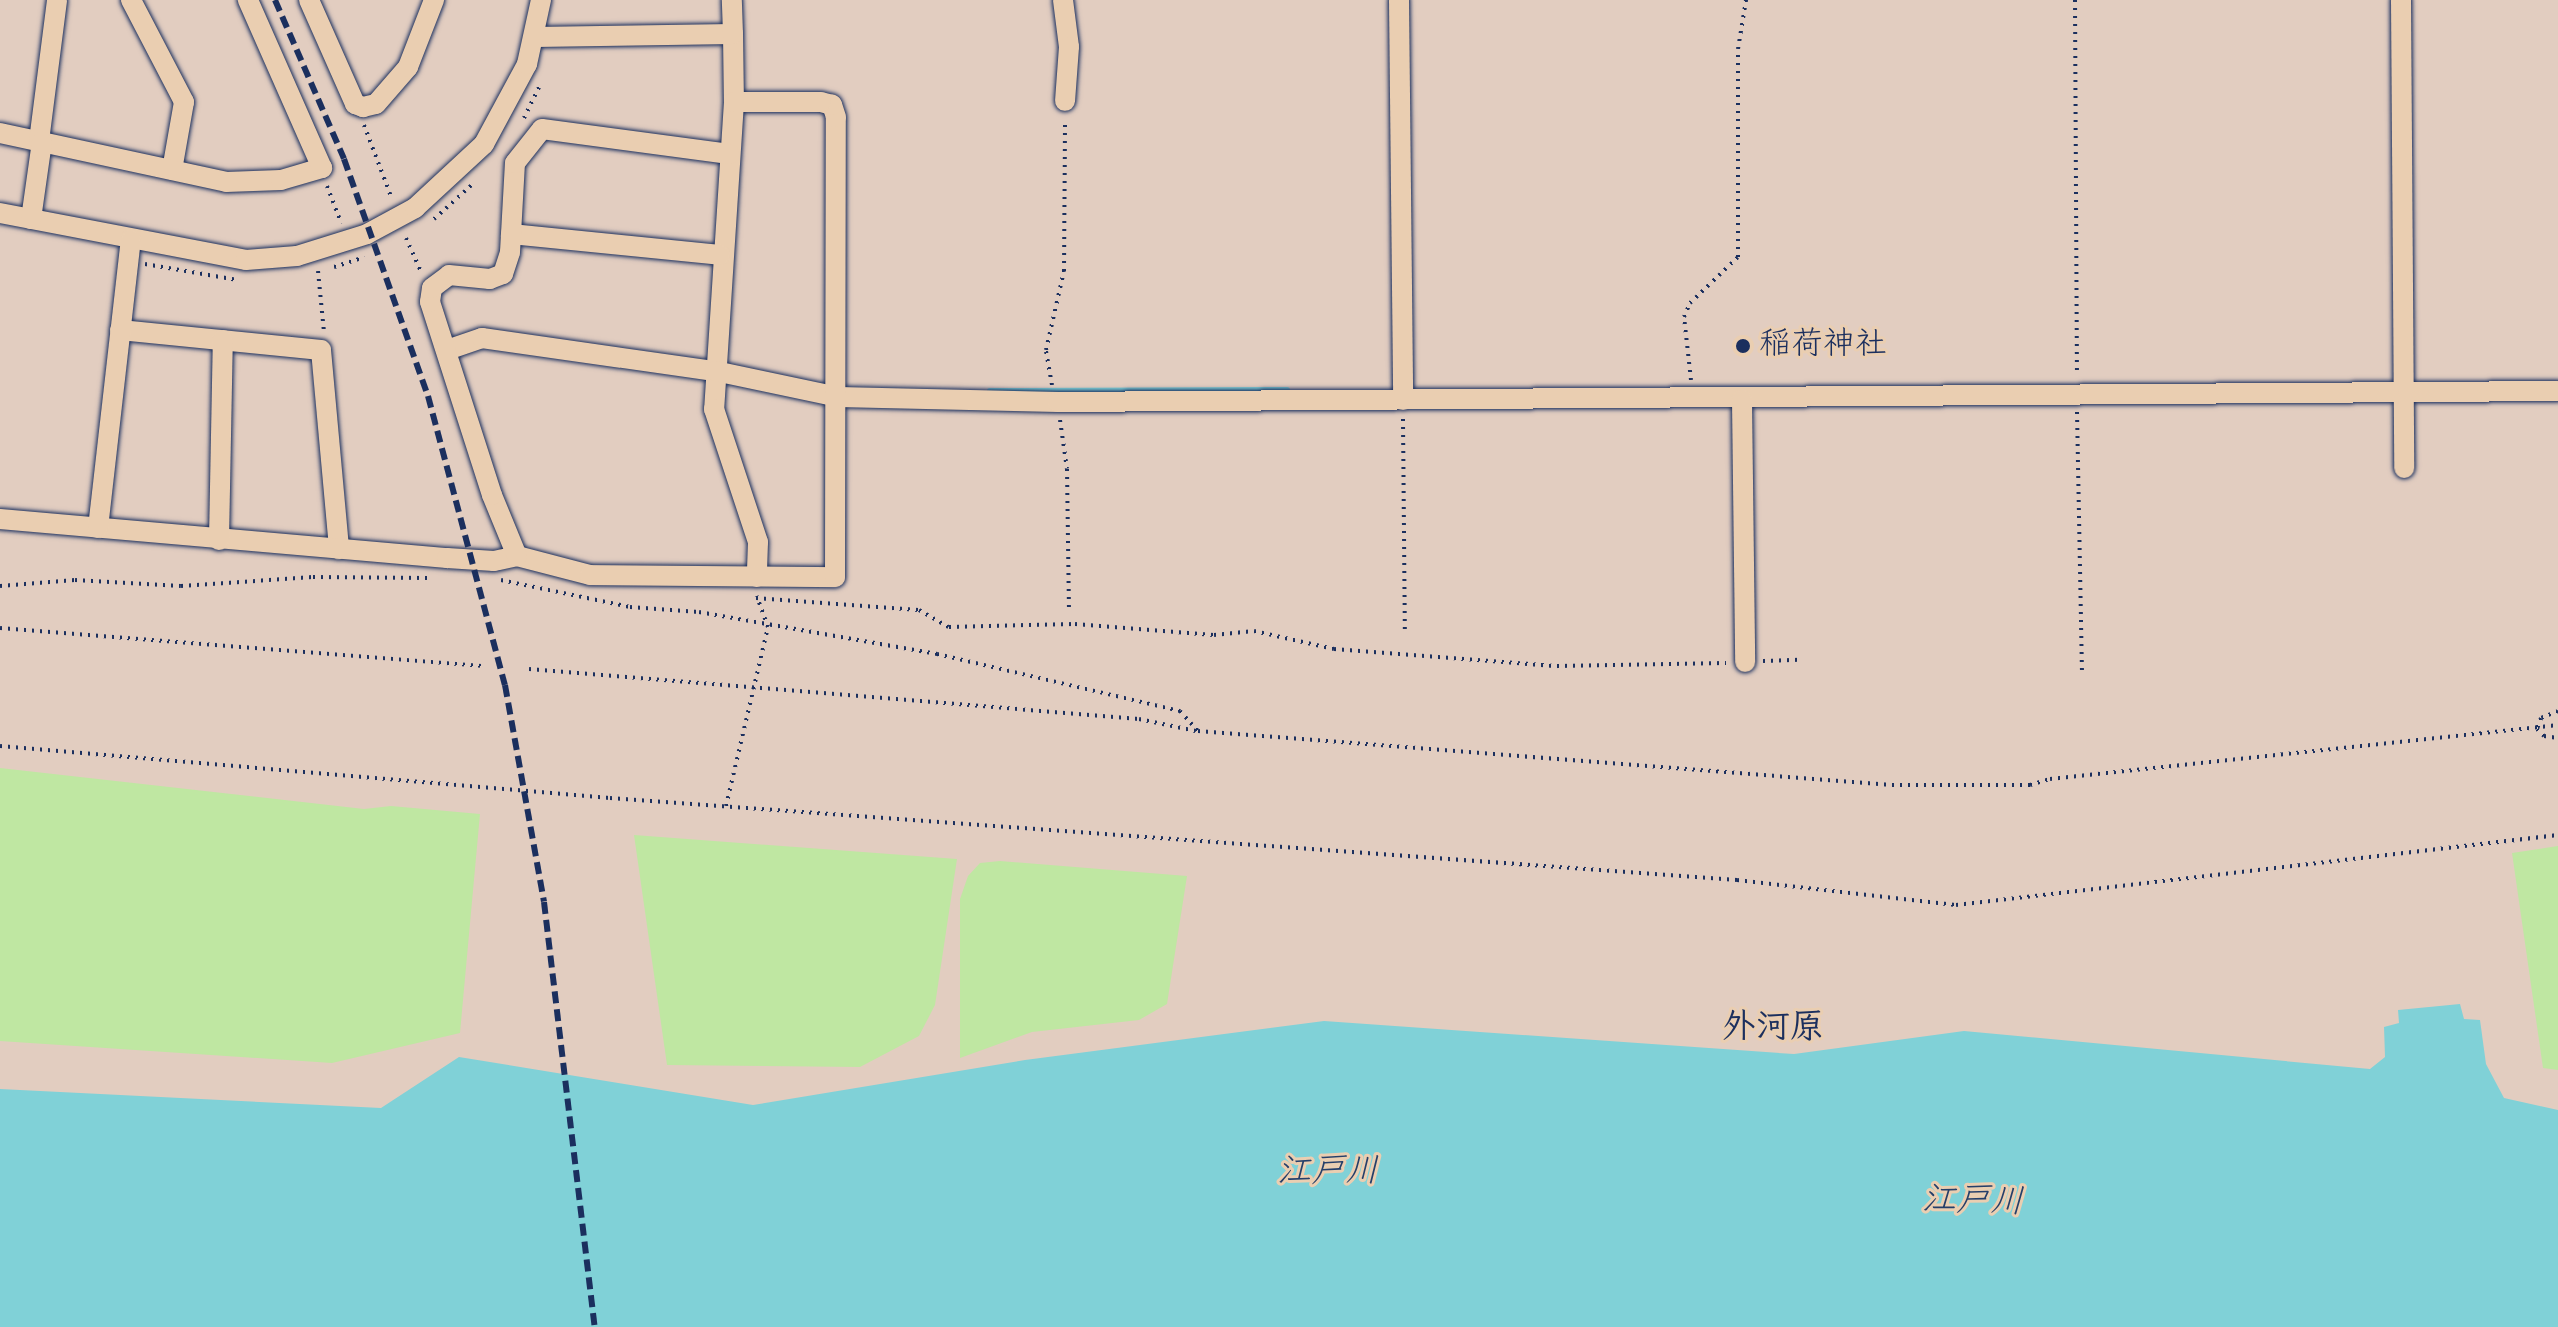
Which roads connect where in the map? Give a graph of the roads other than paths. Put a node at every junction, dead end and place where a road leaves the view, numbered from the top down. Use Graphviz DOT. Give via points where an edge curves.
graph roads {
  1 [pos="57,0"];
  2 [pos="131,0"];
  3 [pos="248,0"];
  4 [pos="309,0"];
  5 [pos="434,0"];
  6 [pos="541,0"];
  7 [pos="732,0"];
  8 [pos="1063,0"];
  9 [pos="1399,0"];
  10 [pos="2401,0"];
  11 [pos="733,34"];
  12 [pos="535,37"];
  13 [pos="1065,101"];
  14 [pos="734,102"];
  15 [pos="0,133"];
  16 [pos="41,141"];
  17 [pos="729,154"];
  18 [pos="172,170"];
  19 [pos="0,213"];
  20 [pos="31,219"];
  21 [pos="511,234"];
  22 [pos="131,240"];
  23 [pos="720,255"];
  24 [pos="120,330"];
  25 [pos="223,340"];
  26 [pos="447,350"];
  27 [pos="715,371"];
  28 [pos="1403,391"];
  29 [pos="2558,391"];
  30 [pos="2402,393"];
  31 [pos="838,397"];
  32 [pos="1742,400"];
  33 [pos="2404,468"];
  34 [pos="0,519"];
  35 [pos="98,528"];
  36 [pos="219,540"];
  37 [pos="339,549"];
  38 [pos="517,556"];
  39 [pos="757,588"];
  40 [pos="1745,662"];
  1 -- 16 [label="street"];
  2 -- 18 [label="street" via="184,102"];
  3 -- 18 [label="street" via="322,168 243,184"];
  4 -- 5 [label="street" via="355,104 363,107 376,104 408,67"];
  6 -- 12 [label="street"];
  7 -- 11 [label="street"];
  8 -- 13 [label="street" via="1069,47"];
  9 -- 28 [label="street"];
  10 -- 30 [label="street"];
  11 -- 12 [label="street"];
  11 -- 14 [label="street"];
  12 -- 22 [label="street" via="515,92 484,144 427,199 367,234 297,256 246,260"];
  14 -- 17 [label="street"];
  14 -- 31 [label="street" via="832,105"];
  15 -- 16 [label="street"];
  16 -- 18 [label="street"];
  16 -- 20 [label="street"];
  17 -- 21 [label="street" via="542,129 515,163"];
  17 -- 23 [label="street"];
  19 -- 20 [label="street"];
  20 -- 22 [label="street"];
  21 -- 23 [label="street"];
  21 -- 26 [label="street" via="503,274 490,279 449,275 432,288 430,302"];
  22 -- 24 [label="street"];
  23 -- 27 [label="street"];
  24 -- 25 [label="street"];
  24 -- 35 [label="street"];
  25 -- 36 [label="street"];
  25 -- 37 [label="street" via="321,350"];
  26 -- 27 [label="street" via="482,338"];
  26 -- 38 [label="street" via="492,495"];
  27 -- 31 [label="street"];
  27 -- 39 [label="street" via="714,409 758,542"];
  28 -- 31 [label="street" via="1058,402"];
  28 -- 32 [label="street"];
  29 -- 30 [label="street"];
  30 -- 32 [label="street"];
  30 -- 33 [label="street"];
  31 -- 39 [label="street" via="835,577"];
  32 -- 40 [label="street"];
  34 -- 35 [label="street"];
  35 -- 36 [label="street"];
  36 -- 37 [label="street"];
  37 -- 38 [label="street" via="494,561"];
  38 -- 39 [label="street" via="590,575"];
}
